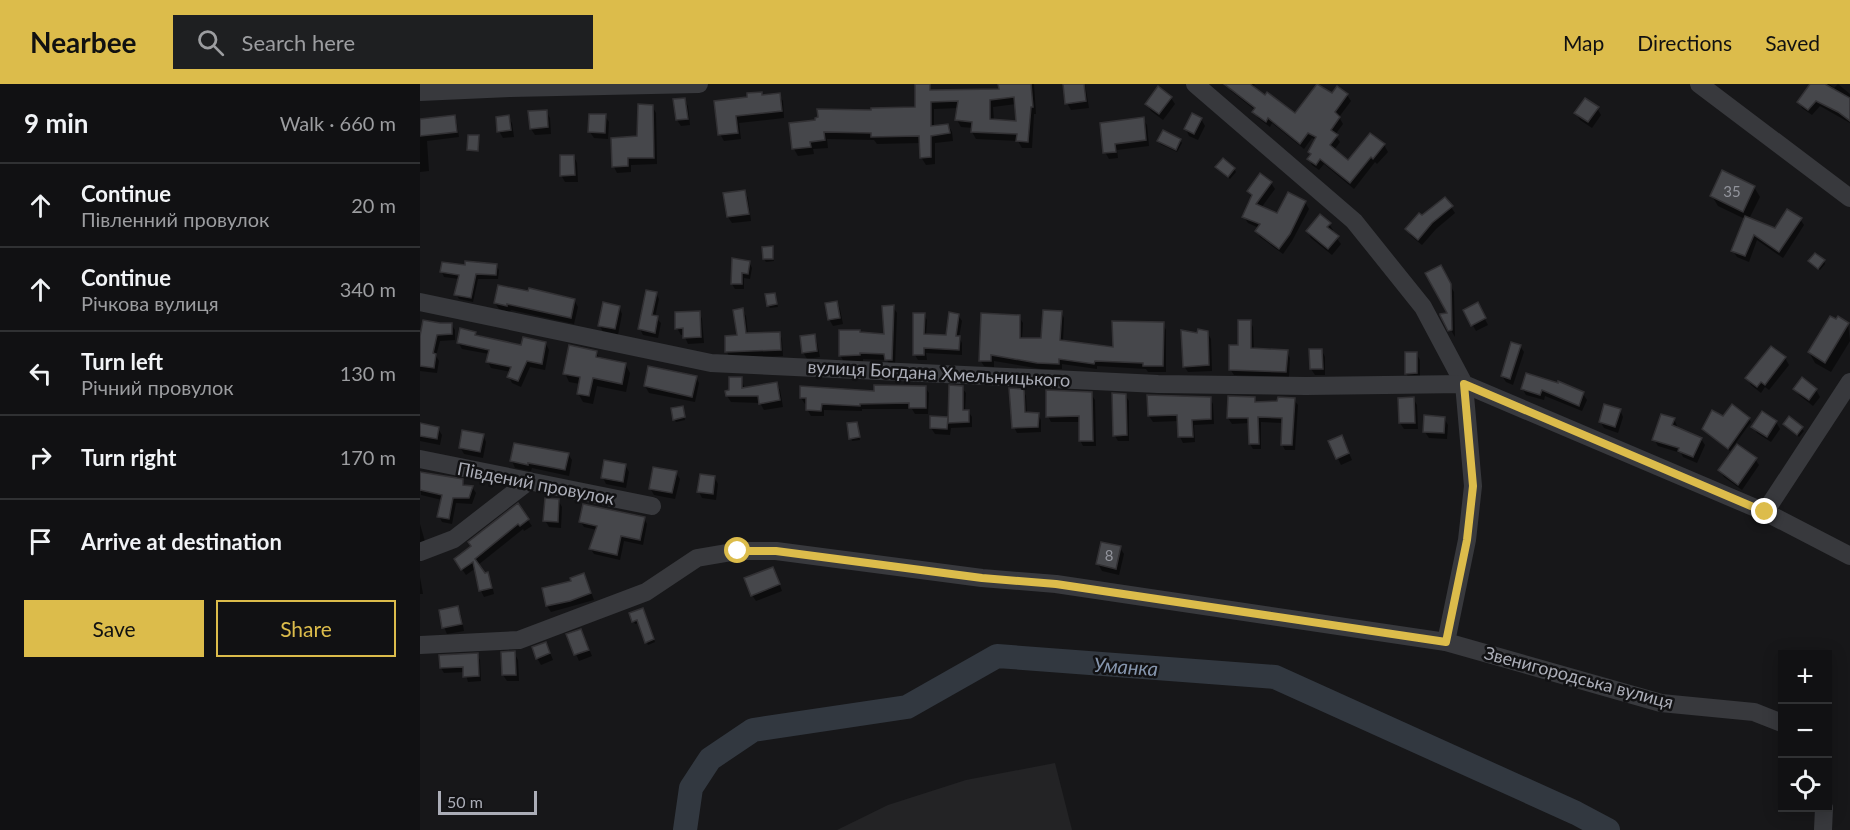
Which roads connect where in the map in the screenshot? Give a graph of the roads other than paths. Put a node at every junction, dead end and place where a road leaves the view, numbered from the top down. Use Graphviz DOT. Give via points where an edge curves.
graph roads {
  1 [pos="699,84"];
  2 [pos="1195,84"];
  3 [pos="1699,84"];
  4 [pos="420,92"];
  5 [pos="1850,198"];
  6 [pos="420,302"];
  7 [pos="1850,382"];
  8 [pos="1464,384"];
  9 [pos="420,459"];
  10 [pos="529,481"];
  11 [pos="652,506"];
  12 [pos="1765,512"];
  13 [pos="420,552"];
  14 [pos="1850,555"];
  15 [pos="1446,642"];
  16 [pos="420,645"];
  17 [pos="1778,721"];
  18 [pos="1824,812"];
  19 [pos="1823,830"];
  1 -- 4 [label="street"];
  2 -- 8 [label="street" via="1354,221 1423,307"];
  3 -- 5 [label="street"];
  6 -- 8 [label="street, вулиця Богдана Хмельницького" via="711,363 1158,384"];
  7 -- 12 [label="street"];
  8 -- 12 [label="street"];
  8 -- 15 [label="street" via="1473,486 1467,540"];
  9 -- 10 [label="street, Південий провулок"];
  10 -- 11 [label="street, Південий провулок"];
  10 -- 13 [label="street" via="454,539"];
  12 -- 14 [label="street"];
  15 -- 16 [label="street, Звенигородська вулиця" via="1056,584 776,551 738,551 698,558 646,592 519,640"];
  15 -- 17 [label="street, Звенигородська вулиця" via="1661,703 1754,712"];
  18 -- 19 [label="street"];
}
